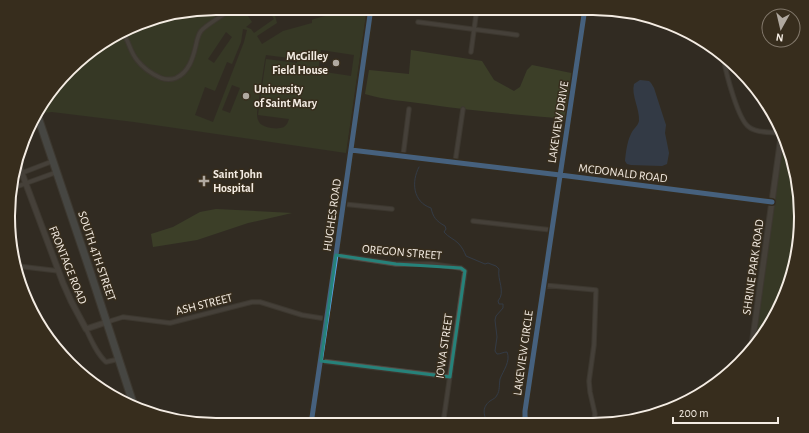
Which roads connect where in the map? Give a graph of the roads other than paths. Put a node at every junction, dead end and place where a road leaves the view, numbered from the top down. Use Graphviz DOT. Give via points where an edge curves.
graph roads {
  1 [pos="224,15"];
  2 [pos="370,15"];
  3 [pos="476,15"];
  4 [pos="584,15"];
  5 [pos="418,22"];
  6 [pos="474,29"];
  7 [pos="517,35"];
  8 [pos="125,37"];
  9 [pos="471,52"];
  10 [pos="725,65"];
  11 [pos="409,109"];
  12 [pos="463,109"];
  13 [pos="39,121"];
  14 [pos="776,133"];
  15 [pos="780,143"];
  16 [pos="352,150"];
  17 [pos="403,156"];
  18 [pos="53,161"];
  19 [pos="455,162"];
  20 [pos="21,170"];
  21 [pos="57,172"];
  22 [pos="22,173"];
  23 [pos="560,175"];
  24 [pos="26,183"];
  25 [pos="18,186"];
  26 [pos="772,202"];
  27 [pos="344,204"];
  28 [pos="392,210"];
  29 [pos="473,221"];
  30 [pos="552,230"];
  31 [pos="336,255"];
  32 [pos="21,267"];
  33 [pos="58,271"];
  34 [pos="465,271"];
  35 [pos="544,285"];
  36 [pos="327,318"];
  37 [pos="107,322"];
  38 [pos="86,329"];
  39 [pos="753,338"];
  40 [pos="119,359"];
  41 [pos="321,361"];
  42 [pos="450,377"];
  43 [pos="132,399"];
  44 [pos="312,418"];
  45 [pos="444,418"];
  46 [pos="525,418"];
  47 [pos="594,418"];
  1 -- 8 [label="street" via="203,29 185,72 173,80 166,80 145,69 137,61"];
  2 -- 16 [label="street, HUGHES ROAD"];
  3 -- 6 [label="street"];
  4 -- 23 [label="street, LAKEVIEW DRIVE"];
  5 -- 6 [label="street"];
  6 -- 7 [label="street"];
  6 -- 9 [label="street"];
  10 -- 14 [label="street" via="744,122 749,128"];
  11 -- 17 [label="street"];
  12 -- 19 [label="street"];
  13 -- 18 [label="highway, SOUTH 4TH STREET"];
  15 -- 26 [label="street, SHRINE PARK ROAD"];
  16 -- 17 [label="street, MCDONALD ROAD"];
  16 -- 27 [label="street, HUGHES ROAD"];
  17 -- 19 [label="street, MCDONALD ROAD"];
  18 -- 21 [label="highway, SOUTH 4TH STREET"];
  18 -- 22 [label="street"];
  19 -- 23 [label="street, MCDONALD ROAD"];
  20 -- 22 [label="street, FRONTAGE ROAD"];
  21 -- 24 [label="street"];
  21 -- 37 [label="highway, SOUTH 4TH STREET"];
  22 -- 24 [label="street, FRONTAGE ROAD"];
  23 -- 26 [label="street, MCDONALD ROAD"];
  23 -- 30 [label="street, LAKEVIEW DRIVE"];
  24 -- 25 [label="street"];
  24 -- 33 [label="street, FRONTAGE ROAD"];
  26 -- 39 [label="street, SHRINE PARK ROAD"];
  27 -- 28 [label="street"];
  27 -- 31 [label="street, HUGHES ROAD"];
  29 -- 30 [label="street"];
  30 -- 35 [label="street, LAKEVIEW DRIVE"];
  31 -- 34 [label="street, OREGON STREET" via="396,264 432,264 461,268"];
  31 -- 36 [label="street, HUGHES ROAD"];
  32 -- 33 [label="street"];
  33 -- 38 [label="street, FRONTAGE ROAD"];
  34 -- 42 [label="street, IOWA STREET"];
  35 -- 46 [label="street, LAKEVIEW CIRCLE"];
  35 -- 47 [label="street" via="596,290 594,344 589,381"];
  36 -- 37 [label="street, ASH STREET" via="302,315 260,302 252,302 170,323 122,317"];
  36 -- 41 [label="street, HUGHES ROAD"];
  37 -- 38 [label="street, ASH STREET"];
  37 -- 40 [label="highway, SOUTH 4TH STREET"];
  38 -- 40 [label="street, FRONTAGE ROAD" via="106,362"];
  40 -- 43 [label="highway, SOUTH 4TH STREET"];
  41 -- 42 [label="street"];
  41 -- 44 [label="street, HUGHES ROAD"];
  42 -- 45 [label="street, IOWA STREET"];
}
